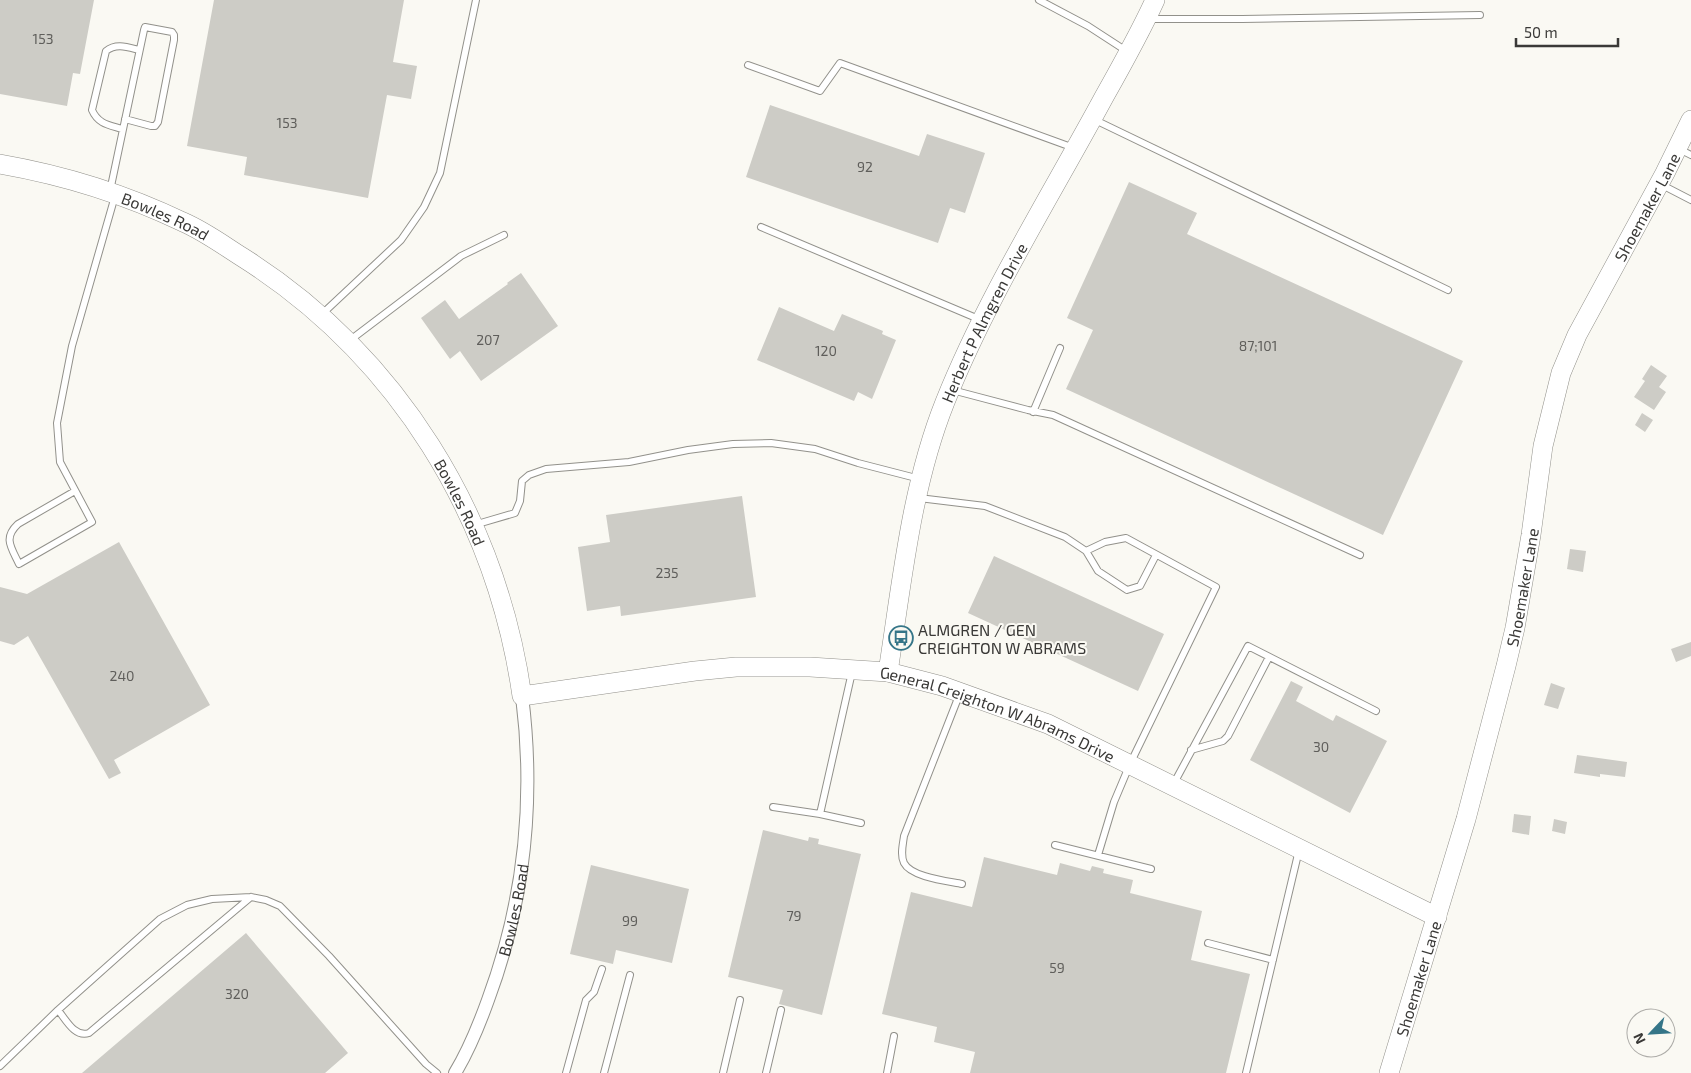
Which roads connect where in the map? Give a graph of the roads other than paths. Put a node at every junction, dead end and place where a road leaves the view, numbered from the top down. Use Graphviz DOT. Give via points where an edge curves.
graph roads {
  1 [pos="476,0"];
  2 [pos="1039,0"];
  3 [pos="1155,0"];
  4 [pos="1480,15"];
  5 [pos="1146,19"];
  6 [pos="139,50"];
  7 [pos="1129,52"];
  8 [pos="748,66"];
  9 [pos="1092,118"];
  10 [pos="125,119"];
  11 [pos="1691,120"];
  12 [pos="122,129"];
  13 [pos="1075,148"];
  14 [pos="1684,152"];
  15 [pos="0,164"];
  16 [pos="1658,184"];
  17 [pos="112,193"];
  18 [pos="1691,200"];
  19 [pos="761,227"];
  20 [pos="504,235"];
  21 [pos="1448,290"];
  22 [pos="320,315"];
  23 [pos="982,320"];
  24 [pos="348,342"];
  25 [pos="1060,348"];
  26 [pos="950,390"];
  27 [pos="1033,412"];
  28 [pos="919,488"];
  29 [pos="75,491"];
  30 [pos="474,525"];
  31 [pos="1086,551"];
  32 [pos="1156,555"];
  33 [pos="1360,555"];
  34 [pos="1269,656"];
  35 [pos="852,668"];
  36 [pos="888,672"];
  37 [pos="960,692"];
  38 [pos="522,696"];
  39 [pos="1376,711"];
  40 [pos="1192,750"];
  41 [pos="1130,764"];
  42 [pos="1172,786"];
  43 [pos="773,808"];
  44 [pos="820,814"];
  45 [pos="861,824"];
  46 [pos="1055,845"];
  47 [pos="1300,849"];
  48 [pos="1098,855"];
  49 [pos="1151,870"];
  50 [pos="962,884"];
  51 [pos="251,897"];
  52 [pos="1437,917"];
  53 [pos="1208,942"];
  54 [pos="1273,960"];
  55 [pos="602,969"];
  56 [pos="630,975"];
  57 [pos="740,1000"];
  58 [pos="58,1010"];
  59 [pos="781,1010"];
  60 [pos="894,1036"];
  61 [pos="0,1066"];
  62 [pos="437,1073"];
  63 [pos="455,1073"];
  64 [pos="566,1073"];
  65 [pos="604,1073"];
  66 [pos="723,1073"];
  67 [pos="766,1073"];
  68 [pos="887,1073"];
  69 [pos="1246,1073"];
  70 [pos="1389,1073"];
  1 -- 22 [label="lane" via="440,174 424,207 401,240"];
  2 -- 7 [label="lane"];
  3 -- 5 [label="street, Herbert P Almgren Drive"];
  4 -- 5 [label="lane"];
  5 -- 7 [label="street, Herbert P Almgren Drive"];
  6 -- 10 [label="lane"];
  6 -- 10 [label="lane" via="145,27 174,35 158,122 151,126"];
  6 -- 12 [label="lane" via="116,46 106,52 92,110 96,118"];
  7 -- 9 [label="street, Herbert P Almgren Drive"];
  8 -- 13 [label="lane" via="820,91 840,63"];
  9 -- 13 [label="street, Herbert P Almgren Drive"];
  9 -- 21 [label="lane"];
  10 -- 12 [label="lane"];
  11 -- 14 [label="street, Shoemaker Lane"];
  12 -- 17 [label="lane"];
  13 -- 23 [label="street, Herbert P Almgren Drive"];
  14 -- 16 [label="street, Shoemaker Lane"];
  15 -- 17 [label="street, Bowles Road"];
  16 -- 18 [label="lane"];
  16 -- 52 [label="street, Shoemaker Lane" via="1577,335 1561,373 1543,446 1515,628 1475,788"];
  17 -- 22 [label="street, Bowles Road" via="146,205 209,236 285,286"];
  17 -- 29 [label="lane" via="72,346 57,423 60,462"];
  19 -- 23 [label="lane"];
  20 -- 24 [label="lane" via="460,256"];
  22 -- 24 [label="street, Bowles Road"];
  23 -- 26 [label="street, Herbert P Almgren Drive"];
  24 -- 30 [label="street, Bowles Road" via="419,426 453,482"];
  25 -- 27 [label="lane"];
  26 -- 27 [label="lane"];
  26 -- 28 [label="street, Herbert P Almgren Drive"];
  27 -- 33 [label="lane" via="1053,415"];
  28 -- 30 [label="lane" via="815,449 771,443 733,444 629,462 546,469 522,481 515,513"];
  28 -- 31 [label="lane" via="985,506 1065,537"];
  28 -- 36 [label="street, Herbert P Almgren Drive"];
  29 -- 29 [label="lane" via="13,529 10,546 19,564 92,522"];
  30 -- 38 [label="street, Bowles Road" via="504,608"];
  31 -- 32 [label="lane" via="1105,542 1126,538"];
  31 -- 32 [label="lane" via="1098,571 1127,590 1140,586"];
  32 -- 41 [label="lane" via="1216,587"];
  34 -- 39 [label="lane"];
  34 -- 40 [label="lane" via="1228,736 1223,741"];
  34 -- 40 [label="lane" via="1248,646"];
  35 -- 36 [label="street, General Creighton W Abrams Drive"];
  35 -- 38 [label="street, General Creighton W Abrams Drive" via="728,668"];
  35 -- 44 [label="lane"];
  36 -- 37 [label="street, General Creighton W Abrams Drive"];
  37 -- 41 [label="street, General Creighton W Abrams Drive" via="1048,724"];
  37 -- 50 [label="lane" via="904,836 902,852 904,863 913,873"];
  38 -- 63 [label="street, Bowles Road" via="528,794 517,897 501,964 482,1016"];
  40 -- 42 [label="lane"];
  41 -- 42 [label="street, General Creighton W Abrams Drive"];
  41 -- 48 [label="lane"];
  42 -- 47 [label="street, General Creighton W Abrams Drive"];
  43 -- 44 [label="lane"];
  44 -- 45 [label="lane"];
  46 -- 48 [label="lane"];
  47 -- 52 [label="street, General Creighton W Abrams Drive"];
  47 -- 54 [label="lane"];
  48 -- 49 [label="lane"];
  51 -- 58 [label="lane" via="212,899 187,905 160,919"];
  51 -- 58 [label="lane" via="89,1033 77,1032"];
  51 -- 62 [label="lane" via="280,906"];
  52 -- 70 [label="street, Shoemaker Lane"];
  53 -- 54 [label="lane"];
  54 -- 69 [label="lane"];
  55 -- 64 [label="lane" via="594,992 586,1000"];
  56 -- 65 [label="lane"];
  57 -- 66 [label="lane"];
  58 -- 61 [label="lane"];
  59 -- 67 [label="lane"];
  60 -- 68 [label="lane"];
}
